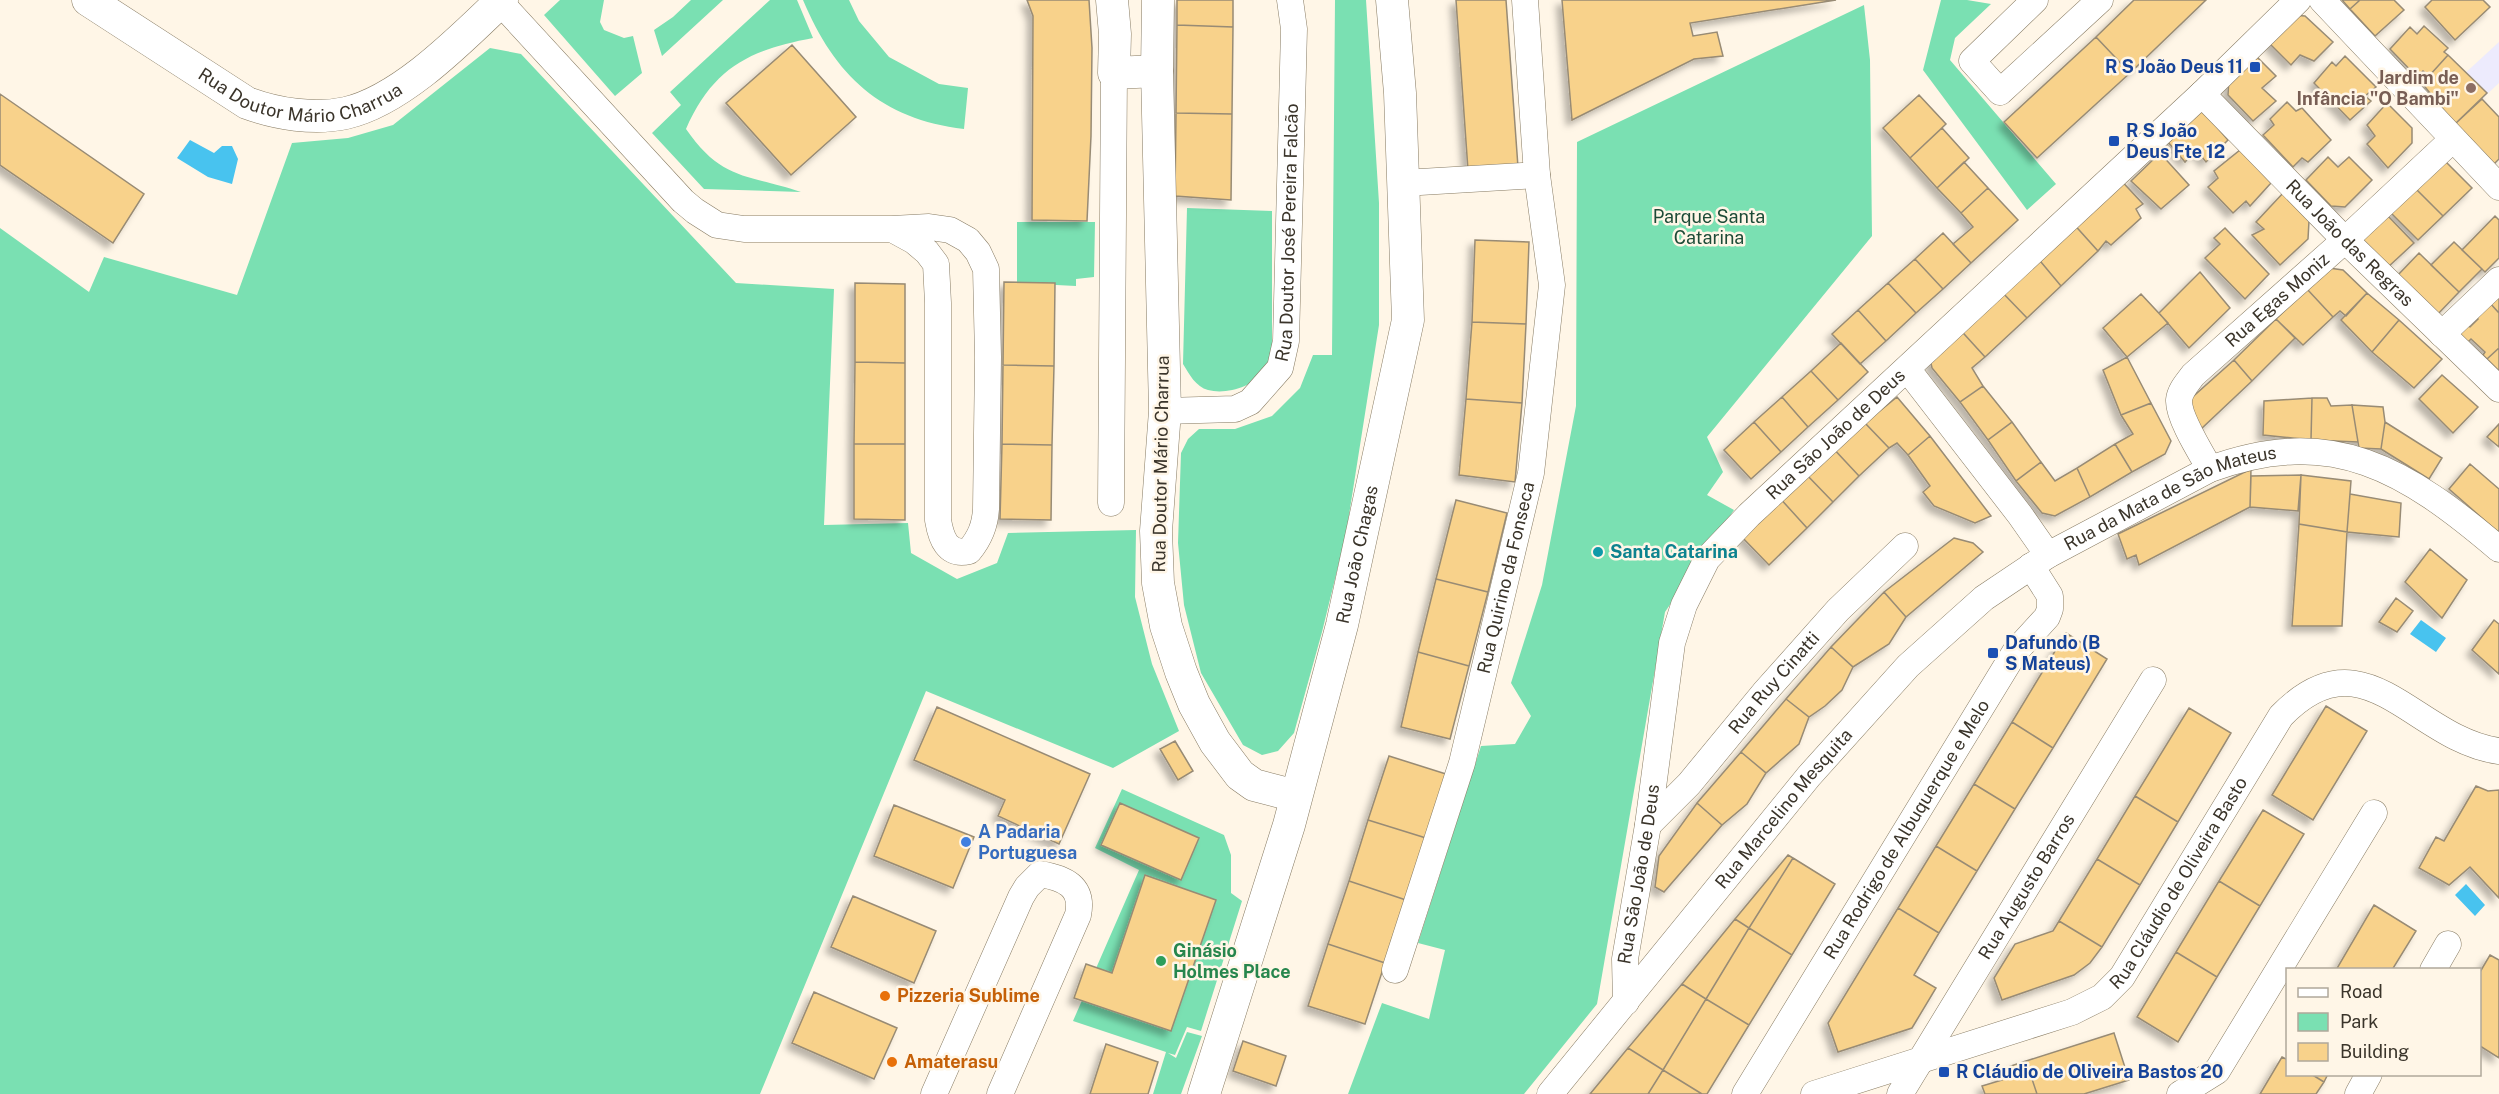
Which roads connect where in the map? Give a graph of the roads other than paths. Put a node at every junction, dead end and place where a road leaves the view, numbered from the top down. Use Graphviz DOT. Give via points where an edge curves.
graph roads {
  1 [pos="88,0"];
  2 [pos="1112,0"];
  3 [pos="1158,0"];
  4 [pos="1290,0"];
  5 [pos="1392,0"];
  6 [pos="1525,0"];
  7 [pos="2035,0"];
  8 [pos="2100,0"];
  9 [pos="2298,0"];
  10 [pos="2322,0"];
  11 [pos="501,1"];
  12 [pos="1158,32"];
  13 [pos="1115,34"];
  14 [pos="1157,72"];
  15 [pos="1114,73"];
  16 [pos="2202,94"];
  17 [pos="2453,139"];
  18 [pos="1537,176"];
  19 [pos="1403,183"];
  20 [pos="2499,187"];
  21 [pos="892,229"];
  22 [pos="2345,240"];
  23 [pos="2499,280"];
  24 [pos="2442,334"];
  25 [pos="1908,370"];
  26 [pos="2499,389"];
  27 [pos="1165,411"];
  28 [pos="2210,469"];
  29 [pos="1111,503"];
  30 [pos="1905,546"];
  31 [pos="2499,549"];
  32 [pos="2039,561"];
  33 [pos="2152,680"];
  34 [pos="2499,751"];
  35 [pos="1296,796"];
  36 [pos="2374,813"];
  37 [pos="1648,825"];
  38 [pos="2448,945"];
  39 [pos="2434,968"];
  40 [pos="1395,970"];
  41 [pos="1626,1002"];
  42 [pos="1920,1061"];
  43 [pos="2368,1076"];
  44 [pos="2182,1092"];
  45 [pos="934,1094"];
  46 [pos="1000,1094"];
  47 [pos="1204,1094"];
  48 [pos="1550,1094"];
  49 [pos="1745,1094"];
  50 [pos="1814,1094"];
  51 [pos="1900,1094"];
  52 [pos="2358,1094"];
  1 -- 11 [label="street, Rua Doutor Mário Charrua" via="247,104 269,111 326,115 346,113 394,92"];
  2 -- 13 [label="street"];
  3 -- 12 [label="street, Rua Doutor Mário Charrua"];
  4 -- 27 [label="street, Rua Doutor José Pereira Falcão" via="1294,29 1291,208 1286,341 1280,368 1250,402 1235,409"];
  5 -- 19 [label="street, Rua João Chagas"];
  6 -- 18 [label="street, Rua Quirino da Fonseca"];
  7 -- 8 [label="street" via="1972,61 2000,92"];
  9 -- 16 [label="street, Rua São João de Deus"];
  10 -- 17 [label="street"];
  11 -- 21 [label="street" via="683,201 706,219 717,225 744,229"];
  12 -- 13 [label="street"];
  12 -- 14 [label="street, Rua Doutor Mário Charrua"];
  13 -- 15 [label="street"];
  14 -- 15 [label="street"];
  14 -- 27 [label="street, Rua Doutor Mário Charrua"];
  15 -- 29 [label="street"];
  16 -- 22 [label="street, Rua João das Regras"];
  16 -- 25 [label="street, Rua São João de Deus"];
  17 -- 20 [label="street"];
  17 -- 22 [label="street, Rua Egas Moniz"];
  18 -- 19 [label="street"];
  18 -- 40 [label="street, Rua Quirino da Fonseca" via="1552,285 1531,473 1462,763"];
  19 -- 35 [label="street, Rua João Chagas" via="1408,320 1342,625"];
  21 -- 21 [label="street" via="914,241 936,264 938,520 946,545 962,553 969,551 985,524 986,268 968,240 950,230"];
  22 -- 24 [label="street, Rua João das Regras"];
  22 -- 28 [label="street, Rua Egas Moniz" via="2183,387 2179,399 2181,412"];
  23 -- 24 [label="street"];
  24 -- 26 [label="street, Rua João das Regras"];
  25 -- 32 [label="street, Rua da Mata de São Mateus" via="2020,516"];
  25 -- 37 [label="street, Rua São João de Deus" via="1707,558 1684,605 1672,643"];
  27 -- 35 [label="street, Rua Doutor Mário Charrua" via="1156,531 1158,583 1166,626 1181,672 1215,742 1240,775 1254,785"];
  28 -- 31 [label="street, Rua da Mata de São Mateus" via="2284,451 2352,457 2390,470 2440,501"];
  28 -- 32 [label="street, Rua da Mata de São Mateus"];
  30 -- 37 [label="street, Rua Ruy Cinatti" via="1838,610 1689,784"];
  32 -- 41 [label="street, Rua Marcelino Mesquita" via="1984,598 1908,666 1809,777"];
  32 -- 49 [label="street, Rua Rodrigo de Albuquerque e Melo" via="2050,596 2046,617 2015,652"];
  33 -- 42 [label="street, Rua Augusto Barros"];
  34 -- 42 [label="street, Rua Cláudio de Oliveira Basto" via="2448,735 2370,686 2352,682 2314,689 2281,716 2122,977 2109,990 2072,1012"];
  35 -- 47 [label="street, Rua João Chagas"];
  36 -- 44 [label="street" via="2217,1071"];
  37 -- 41 [label="street, Rua São João de Deus" via="1624,959"];
  38 -- 39 [label="street"];
  41 -- 48 [label="street, Rua Marcelino Mesquita"];
  42 -- 50 [label="street, Rua Cláudio de Oliveira Basto"];
  42 -- 51 [label="street, Rua Augusto Barros"];
  43 -- 52 [label="street"];
  45 -- 46 [label="street" via="1027,887 1040,874 1063,879 1080,900 1078,915"];
}
